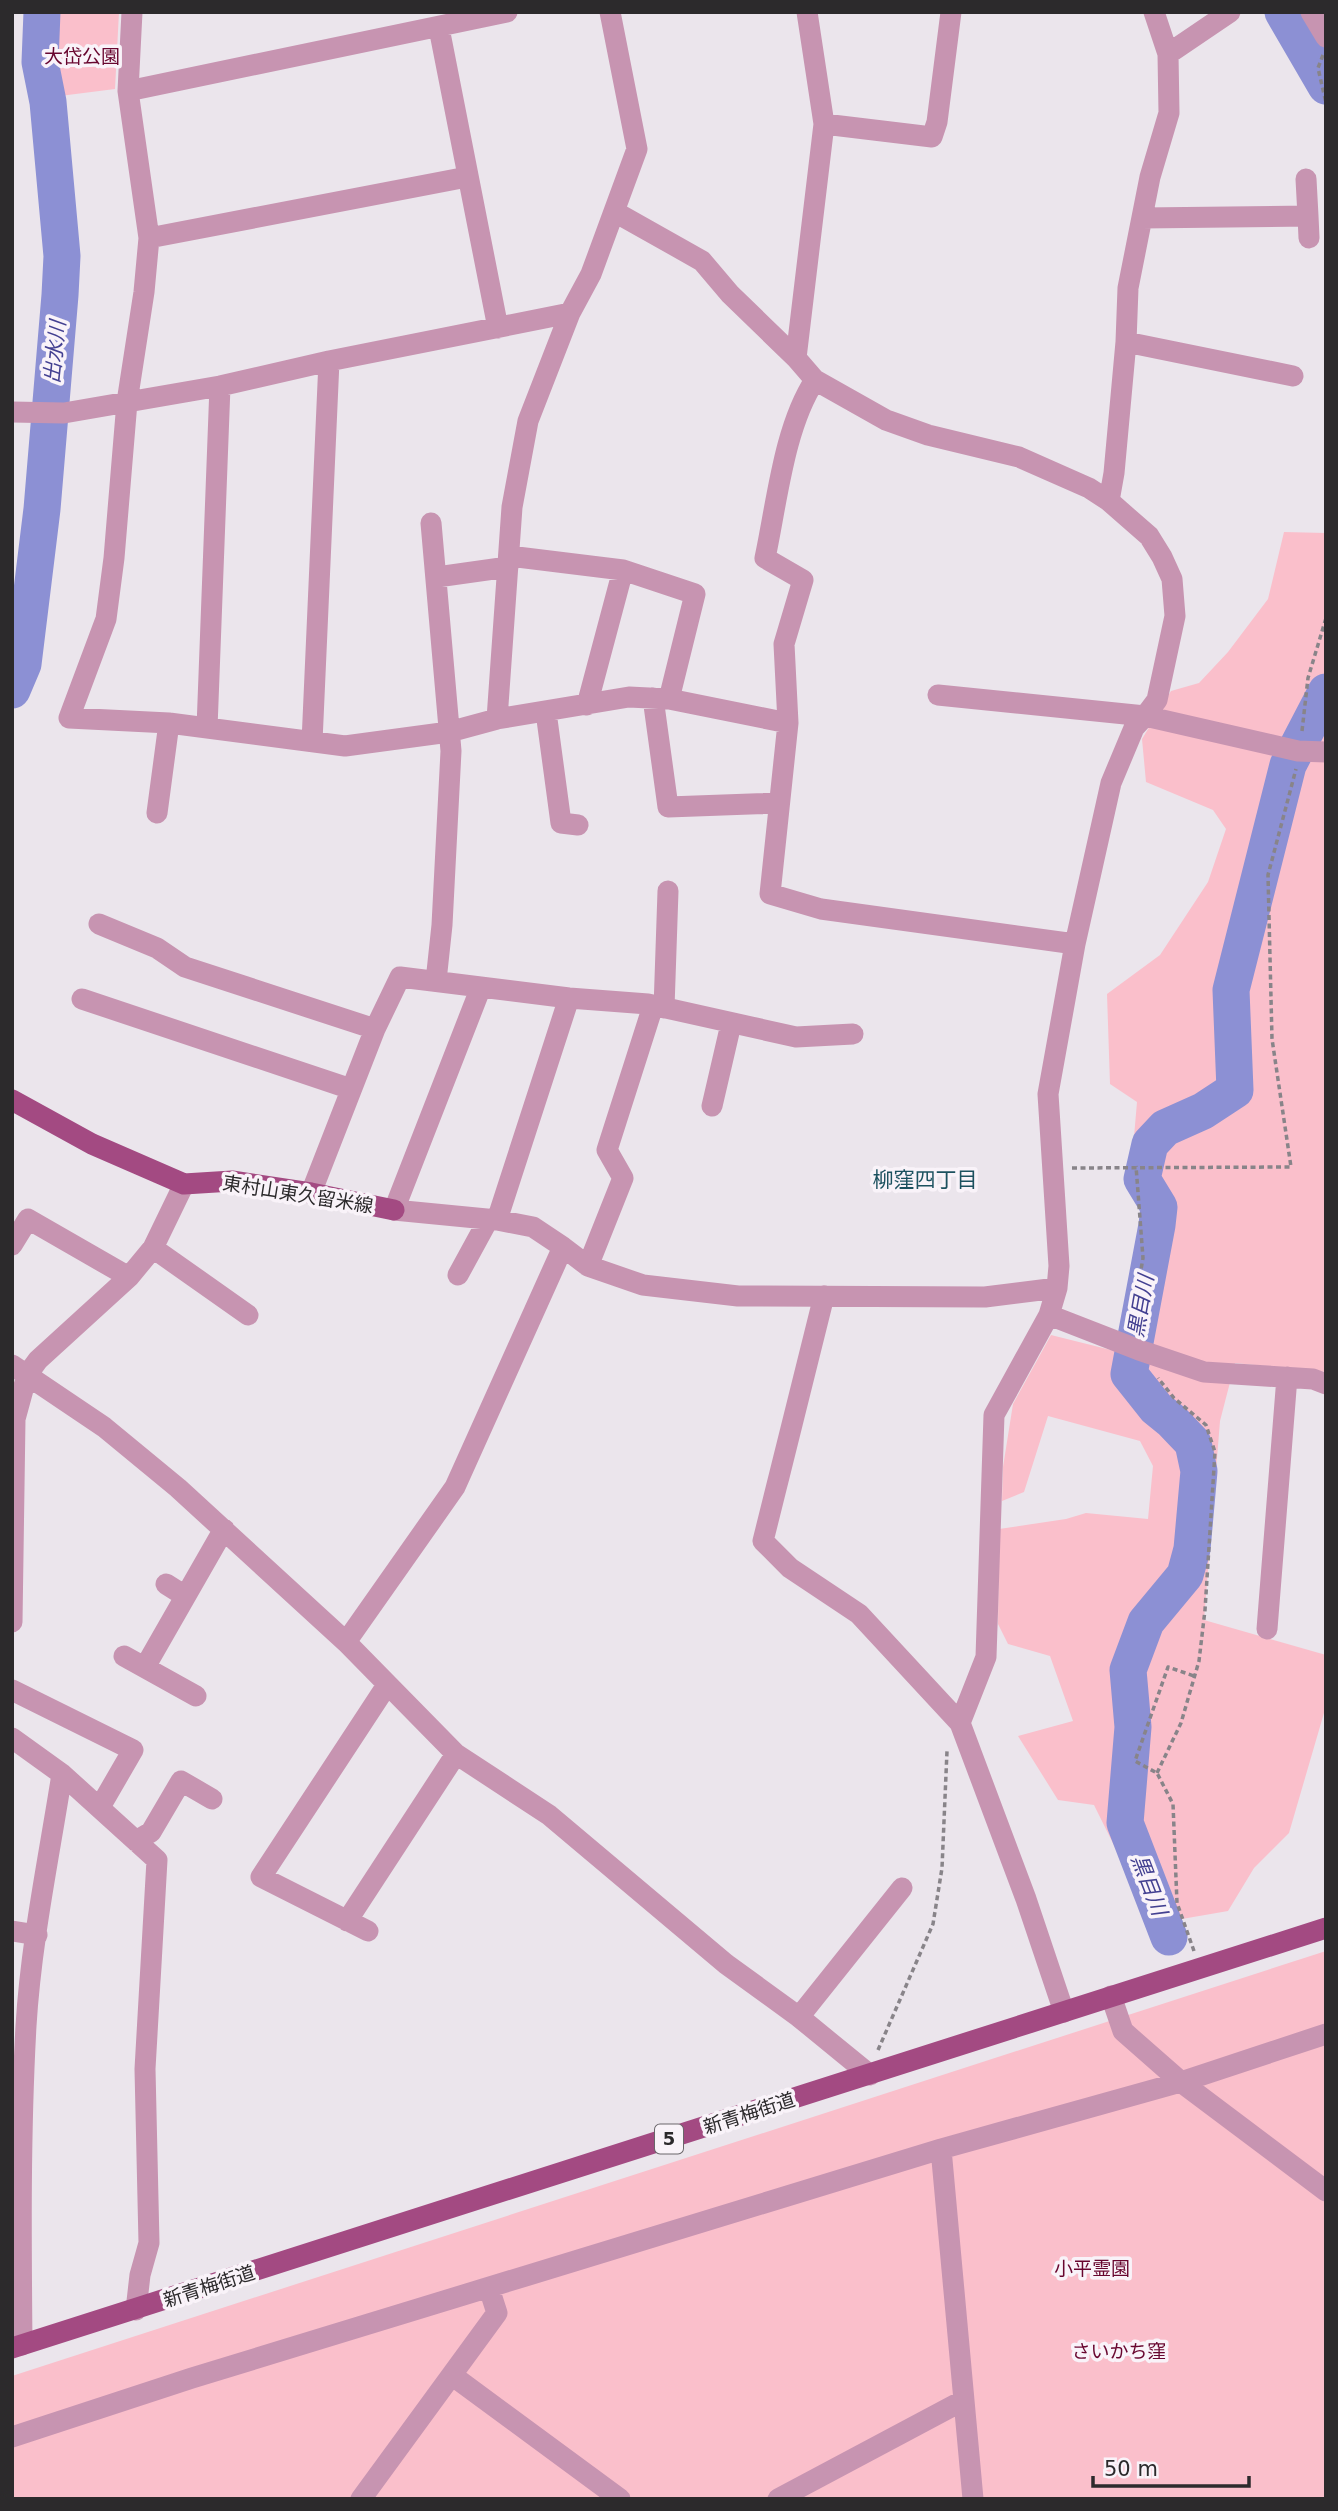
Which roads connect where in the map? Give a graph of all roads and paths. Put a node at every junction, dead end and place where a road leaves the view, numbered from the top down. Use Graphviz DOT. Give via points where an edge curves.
graph roads {
  1 [pos="132,12"];
  2 [pos="610,12"];
  3 [pos="807,12"];
  4 [pos="951,12"];
  5 [pos="1154,12"];
  6 [pos="1230,12"];
  7 [pos="1311,12"];
  8 [pos="501,13"];
  9 [pos="439,28"];
  10 [pos="1326,37"];
  11 [pos="1326,47"];
  12 [pos="1168,54"];
  13 [pos="128,91"];
  14 [pos="1326,103"];
  15 [pos="824,124"];
  16 [pos="467,177"];
  17 [pos="1306,179"];
  18 [pos="615,212"];
  19 [pos="1308,216"];
  20 [pos="1142,218"];
  21 [pos="149,237"];
  22 [pos="1309,238"];
  23 [pos="570,313"];
  24 [pos="498,328"];
  25 [pos="1126,342"];
  26 [pos="796,358"];
  27 [pos="329,361"];
  28 [pos="1293,376"];
  29 [pos="815,380"];
  30 [pos="220,386"];
  31 [pos="127,401"];
  32 [pos="12,412"];
  33 [pos="1109,501"];
  34 [pos="431,523"];
  35 [pos="508,561"];
  36 [pos="623,570"];
  37 [pos="437,577"];
  38 [pos="1326,618"];
  39 [pos="939,695"];
  40 [pos="661,698"];
  41 [pos="587,705"];
  42 [pos="546,712"];
  43 [pos="1145,716"];
  44 [pos="497,719"];
  45 [pos="169,723"];
  46 [pos="788,723"];
  47 [pos="207,728"];
  48 [pos="449,732"];
  49 [pos="312,742"];
  50 [pos="1295,750"];
  51 [pos="1326,752"];
  52 [pos="779,803"];
  53 [pos="157,813"];
  54 [pos="578,825"];
  55 [pos="668,891"];
  56 [pos="99,924"];
  57 [pos="1075,944"];
  58 [pos="436,981"];
  59 [pos="481,987"];
  60 [pos="569,998"];
  61 [pos="82,999"];
  62 [pos="659,1007"];
  63 [pos="731,1024"];
  64 [pos="375,1029"];
  65 [pos="853,1034"];
  66 [pos="351,1089"];
  67 [pos="12,1100"];
  68 [pos="712,1106"];
  69 [pos="1136,1166"];
  70 [pos="1052,1168"];
  71 [pos="184,1184"];
  72 [pos="312,1193"];
  73 [pos="394,1210"];
  74 [pos="492,1220"];
  75 [pos="12,1245"];
  76 [pos="564,1247"];
  77 [pos="153,1248"];
  78 [pos="588,1266"];
  79 [pos="458,1275"];
  80 [pos="128,1277"];
  81 [pos="1057,1288"];
  82 [pos="824,1296"];
  83 [pos="248,1315"];
  84 [pos="1049,1315"];
  85 [pos="1133,1348"];
  86 [pos="20,1370"];
  87 [pos="1155,1375"];
  88 [pos="1287,1377"];
  89 [pos="1326,1384"];
  90 [pos="14,1513"];
  91 [pos="224,1529"];
  92 [pos="166,1584"];
  93 [pos="186,1596"];
  94 [pos="12,1622"];
  95 [pos="1267,1629"];
  96 [pos="346,1642"];
  97 [pos="124,1656"];
  98 [pos="145,1667"];
  99 [pos="1194,1676"];
  100 [pos="387,1685"];
  101 [pos="12,1690"];
  102 [pos="196,1696"];
  103 [pos="960,1723"];
  104 [pos="12,1738"];
  105 [pos="456,1754"];
  106 [pos="1157,1773"];
  107 [pos="62,1774"];
  108 [pos="212,1799"];
  109 [pos="100,1807"];
  110 [pos="136,1841"];
  111 [pos="902,1888"];
  112 [pos="347,1920"];
  113 [pos="1326,1928"];
  114 [pos="12,1931"];
  115 [pos="368,1931"];
  116 [pos="37,1935"];
  117 [pos="1200,1968"];
  118 [pos="1111,1996"];
  119 [pos="1064,2012"];
  120 [pos="799,2017"];
  121 [pos="1326,2034"];
  122 [pos="870,2075"];
  123 [pos="1181,2082"];
  124 [pos="941,2149"];
  125 [pos="1326,2192"];
  126 [pos="489,2288"];
  127 [pos="136,2310"];
  128 [pos="17,2347"];
  129 [pos="453,2376"];
  130 [pos="964,2400"];
  131 [pos="12,2437"];
  132 [pos="361,2499"];
  133 [pos="620,2499"];
  134 [pos="778,2499"];
  135 [pos="973,2499"];
  1 -- 13 [label="street"];
  2 -- 18 [label="street" via="637,149"];
  3 -- 15 [label="street"];
  4 -- 15 [label="street" via="932,137"];
  5 -- 12 [label="street"];
  6 -- 12 [label="street"];
  7 -- 10 [label="street"];
  8 -- 9 [label="street"];
  9 -- 13 [label="street"];
  9 -- 16 [label="street"];
  11 -- 14 [label="path" via="1318,68"];
  12 -- 20 [label="street" via="1169,113"];
  13 -- 21 [label="street"];
  15 -- 26 [label="street"];
  16 -- 21 [label="street"];
  16 -- 24 [label="street"];
  17 -- 19 [label="street"];
  18 -- 23 [label="street"];
  18 -- 26 [label="street" via="702,261"];
  19 -- 20 [label="street"];
  19 -- 22 [label="street"];
  20 -- 25 [label="street" via="1128,288"];
  21 -- 31 [label="street"];
  23 -- 24 [label="street"];
  23 -- 35 [label="street" via="528,421 512,507"];
  24 -- 27 [label="street"];
  25 -- 28 [label="street"];
  25 -- 33 [label="street"];
  26 -- 29 [label="street"];
  27 -- 30 [label="street"];
  27 -- 49 [label="street"];
  29 -- 33 [label="street" via="886,420 1019,457"];
  29 -- 46 [label="street" via="792,430 765,558 803,580 784,645"];
  30 -- 31 [label="street"];
  30 -- 47 [label="street"];
  31 -- 32 [label="street" via="54,413"];
  31 -- 45 [label="street" via="106,619 69,718"];
  33 -- 43 [label="street" via="1149,536 1172,579 1175,616 1157,700"];
  34 -- 37 [label="street"];
  35 -- 36 [label="street"];
  35 -- 37 [label="street"];
  35 -- 44 [label="street"];
  36 -- 40 [label="street" via="695,593"];
  36 -- 41 [label="street"];
  37 -- 48 [label="street"];
  38 -- 50 [label="path" via="1308,678"];
  39 -- 43 [label="street"];
  40 -- 41 [label="street" via="629,697"];
  40 -- 46 [label="street"];
  40 -- 52 [label="street" via="668,807"];
  41 -- 42 [label="street"];
  42 -- 44 [label="street"];
  42 -- 54 [label="street" via="561,823"];
  43 -- 50 [label="street"];
  43 -- 57 [label="street" via="1134,728 1111,783"];
  44 -- 48 [label="street"];
  45 -- 47 [label="street"];
  45 -- 53 [label="street"];
  46 -- 52 [label="street"];
  47 -- 49 [label="street"];
  48 -- 49 [label="street" via="345,746"];
  48 -- 58 [label="street"];
  50 -- 51 [label="street"];
  50 -- 69 [label="path" via="1291,794 1268,876 1272,1039 1291,1167"];
  52 -- 57 [label="street" via="770,894 821,909"];
  55 -- 62 [label="street"];
  56 -- 64 [label="street" via="157,948 185,967"];
  57 -- 70 [label="street" via="1048,1094"];
  58 -- 59 [label="street"];
  58 -- 64 [label="street" via="400,977"];
  59 -- 60 [label="street"];
  59 -- 73 [label="street"];
  60 -- 62 [label="street"];
  60 -- 74 [label="street"];
  61 -- 66 [label="street"];
  62 -- 63 [label="street"];
  62 -- 78 [label="street" via="607,1150 622,1178"];
  63 -- 65 [label="street" via="796,1037"];
  63 -- 68 [label="street"];
  64 -- 66 [label="street"];
  66 -- 72 [label="street"];
  67 -- 71 [label="main road, 東村山東久留米線" via="92,1144"];
  69 -- 70 [label="path"];
  69 -- 85 [label="path" via="1143,1258"];
  70 -- 81 [label="street"];
  71 -- 72 [label="main road, 東村山東久留米線" via="232,1181"];
  71 -- 77 [label="street"];
  72 -- 73 [label="main road, 東村山東久留米線"];
  73 -- 74 [label="street"];
  74 -- 76 [label="street" via="533,1227"];
  74 -- 79 [label="street"];
  75 -- 80 [label="street" via="28,1219"];
  76 -- 78 [label="street"];
  76 -- 96 [label="street" via="455,1487"];
  77 -- 80 [label="street"];
  77 -- 83 [label="street"];
  78 -- 82 [label="street" via="643,1285 738,1296"];
  80 -- 86 [label="street" via="38,1360"];
  81 -- 82 [label="street" via="985,1297"];
  81 -- 84 [label="street"];
  82 -- 103 [label="street" via="763,1541 790,1568 859,1614"];
  84 -- 85 [label="street"];
  84 -- 103 [label="street" via="994,1415 986,1657"];
  85 -- 88 [label="street" via="1204,1372"];
  86 -- 90 [label="street"];
  86 -- 91 [label="street" via="104,1427"];
  87 -- 99 [label="path" via="1206,1425 1215,1452 1205,1610"];
  88 -- 89 [label="street"];
  88 -- 95 [label="street"];
  90 -- 94 [label="street"];
  91 -- 93 [label="street"];
  91 -- 96 [label="street"];
  92 -- 93 [label="street"];
  93 -- 98 [label="street"];
  96 -- 100 [label="street"];
  97 -- 98 [label="street"];
  98 -- 102 [label="street"];
  99 -- 106 [label="path" via="1181,1723"];
  99 -- 106 [label="path" via="1168,1667 1135,1761"];
  100 -- 105 [label="street"];
  100 -- 112 [label="street" via="261,1877"];
  101 -- 109 [label="street" via="133,1750"];
  103 -- 119 [label="street"];
  103 -- 122 [label="path" via="948,1740 942,1868 933,1924"];
  104 -- 107 [label="street"];
  105 -- 112 [label="street"];
  105 -- 120 [label="street" via="549,1815 726,1964"];
  106 -- 117 [label="path" via="1173,1804 1177,1903"];
  107 -- 109 [label="street"];
  107 -- 116 [label="street"];
  108 -- 110 [label="street" via="181,1781 151,1832"];
  109 -- 110 [label="street"];
  110 -- 127 [label="street" via="157,1860 145,2069 149,2243"];
  111 -- 120 [label="street"];
  112 -- 115 [label="street"];
  113 -- 117 [label="main road, 新青梅街道 / 5"];
  114 -- 116 [label="street"];
  116 -- 128 [label="street" via="26,2038"];
  117 -- 118 [label="main road, 新青梅街道 / 5"];
  118 -- 119 [label="main road, 新青梅街道 / 5"];
  118 -- 123 [label="street" via="1124,2031"];
  119 -- 122 [label="main road, 新青梅街道 / 5"];
  120 -- 122 [label="street"];
  121 -- 123 [label="street"];
  122 -- 127 [label="main road, 新青梅街道 / 5"];
  123 -- 124 [label="street"];
  123 -- 125 [label="street"];
  124 -- 126 [label="street"];
  124 -- 130 [label="street"];
  126 -- 129 [label="street" via="497,2313"];
  126 -- 131 [label="street"];
  127 -- 128 [label="main road, 新青梅街道 / 5"];
  129 -- 132 [label="street"];
  129 -- 133 [label="street"];
  130 -- 134 [label="street"];
  130 -- 135 [label="street"];
}
